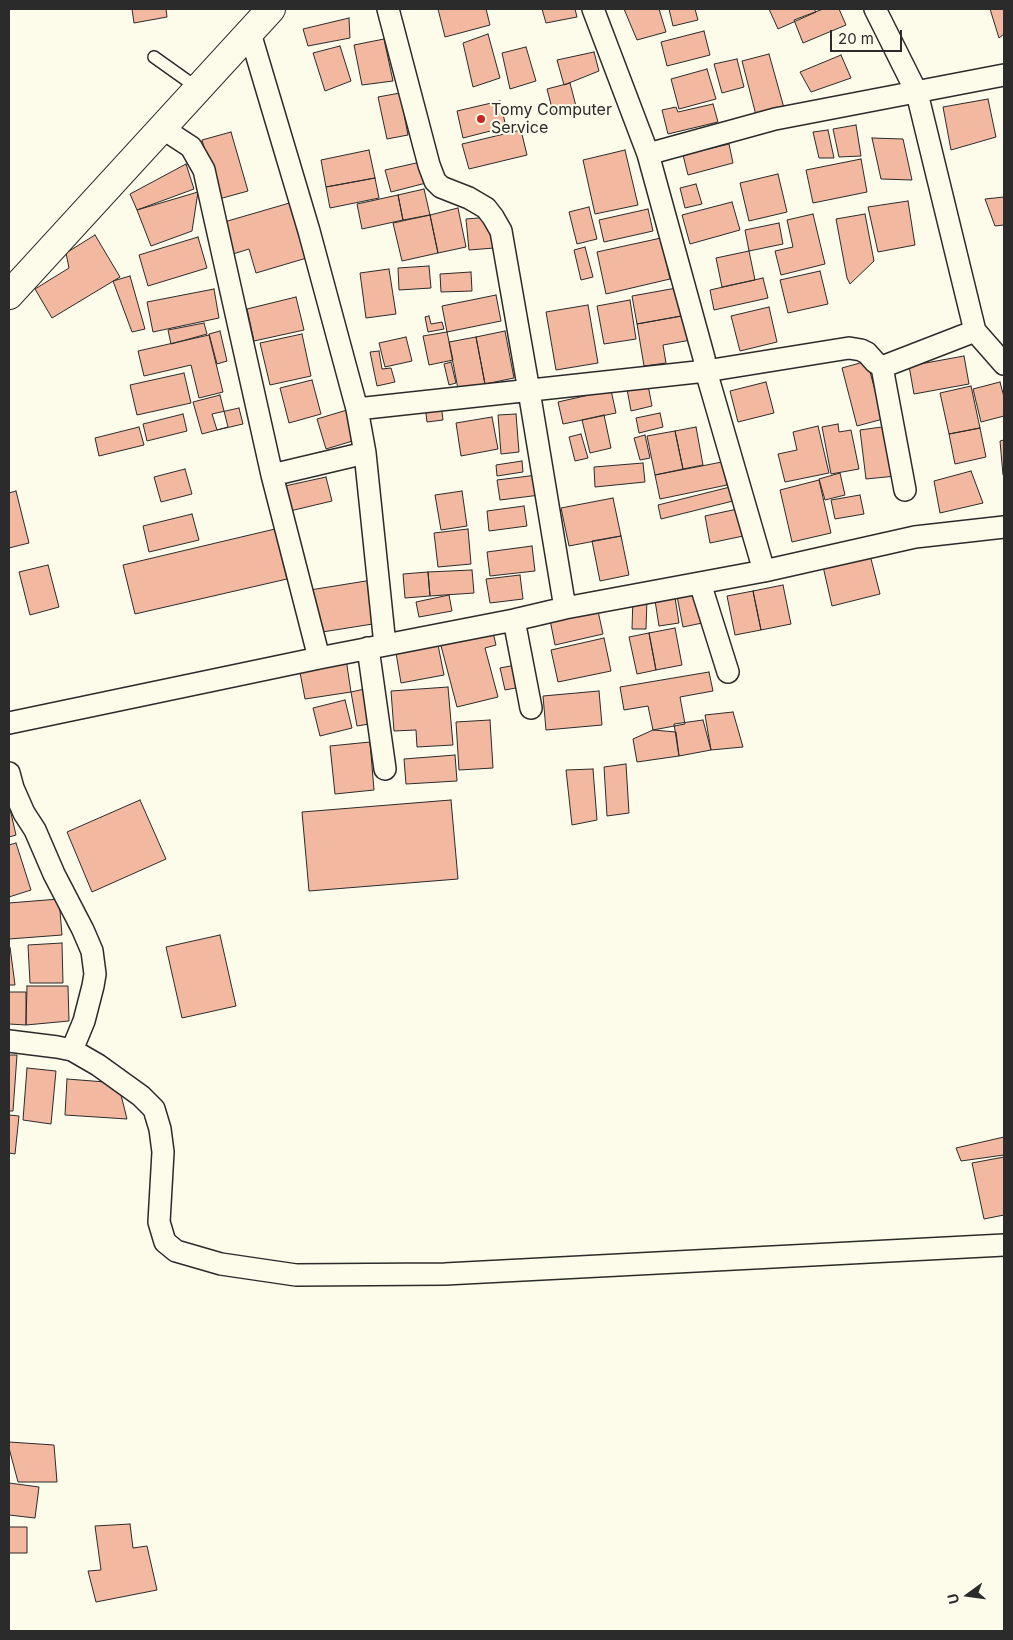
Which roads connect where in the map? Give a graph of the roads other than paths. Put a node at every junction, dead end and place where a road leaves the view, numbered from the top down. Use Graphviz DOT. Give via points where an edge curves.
graph roads {
  1 [pos="271,9"];
  2 [pos="388,9"];
  3 [pos="592,9"];
  4 [pos="876,9"];
  5 [pos="250,33"];
  6 [pos="154,57"];
  7 [pos="1004,75"];
  8 [pos="198,88"];
  9 [pos="917,93"];
  10 [pos="162,128"];
  11 [pos="648,154"];
  12 [pos="9,295"];
  13 [pos="975,331"];
  14 [pos="1004,364"];
  15 [pos="882,367"];
  16 [pos="706,371"];
  17 [pos="529,391"];
  18 [pos="356,408"];
  19 [pos="366,453"];
  20 [pos="272,475"];
  21 [pos="905,490"];
  22 [pos="1004,527"];
  23 [pos="764,570"];
  24 [pos="700,584"];
  25 [pos="565,608"];
  26 [pos="514,620"];
  27 [pos="377,647"];
  28 [pos="319,658"];
  29 [pos="728,672"];
  30 [pos="530,708"];
  31 [pos="9,723"];
  32 [pos="385,769"];
  33 [pos="10,783"];
  34 [pos="9,1042"];
  35 [pos="72,1050"];
  36 [pos="1004,1245"];
  1 -- 5 [label="street"];
  2 -- 17 [label="street" via="435,181 486,208 501,231"];
  3 -- 11 [label="street"];
  4 -- 9 [label="street"];
  5 -- 8 [label="street"];
  5 -- 18 [label="street" via="309,231"];
  6 -- 8 [label="lane"];
  7 -- 9 [label="street"];
  8 -- 10 [label="street"];
  9 -- 11 [label="street" via="775,120"];
  9 -- 13 [label="street"];
  10 -- 12 [label="street"];
  10 -- 20 [label="street" via="191,148 204,170"];
  11 -- 16 [label="street"];
  13 -- 14 [label="street"];
  13 -- 15 [label="street"];
  15 -- 16 [label="street" via="867,353 848,348"];
  15 -- 21 [label="street"];
  16 -- 17 [label="street"];
  16 -- 23 [label="street"];
  17 -- 18 [label="street"];
  17 -- 25 [label="street"];
  18 -- 19 [label="street"];
  19 -- 20 [label="street"];
  19 -- 27 [label="street"];
  20 -- 28 [label="street"];
  22 -- 23 [label="street" via="914,537"];
  23 -- 24 [label="street"];
  24 -- 25 [label="street"];
  24 -- 29 [label="street"];
  25 -- 26 [label="street"];
  26 -- 27 [label="street"];
  26 -- 30 [label="street"];
  27 -- 28 [label="street"];
  27 -- 32 [label="street"];
  28 -- 31 [label="street"];
  33 -- 35 [label="street" via="92,951 95,964 93,986"];
  34 -- 35 [label="street"];
  35 -- 36 [label="street" via="121,1081 154,1109 163,1152 161,1233 165,1242 176,1251 221,1264 296,1275 445,1274"];
}
